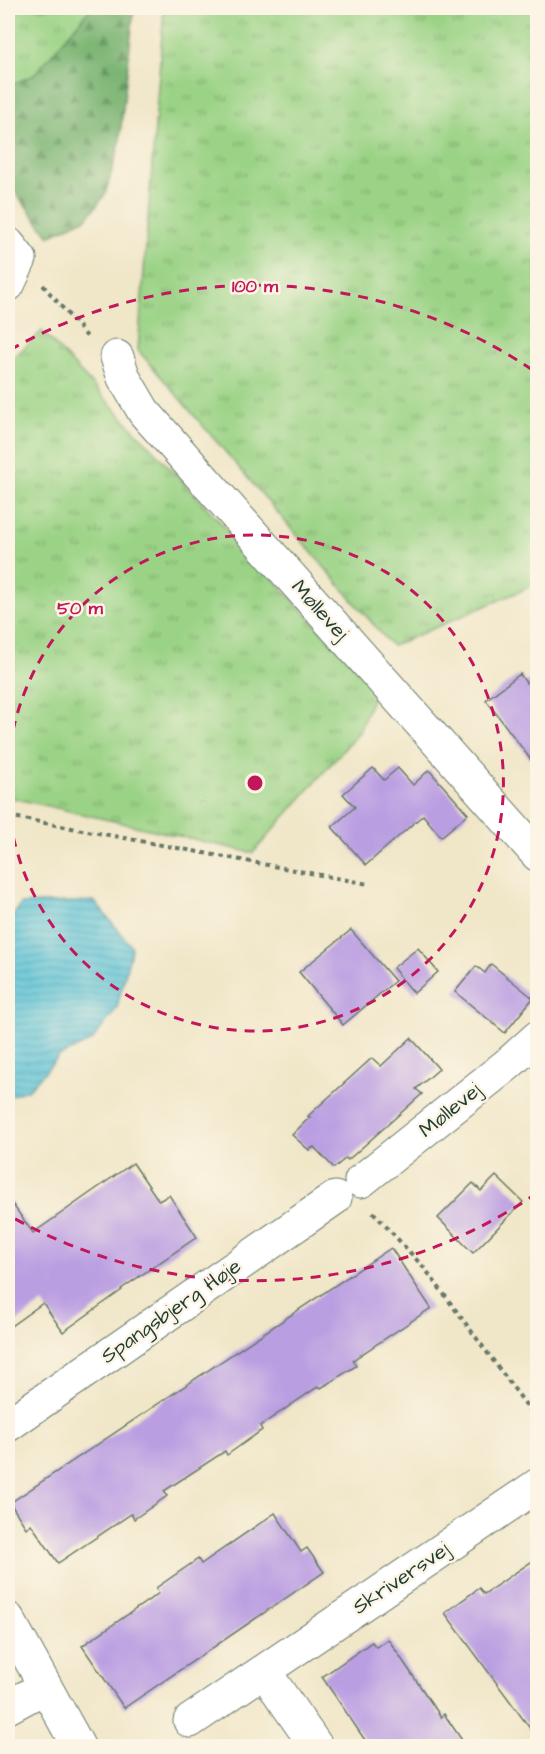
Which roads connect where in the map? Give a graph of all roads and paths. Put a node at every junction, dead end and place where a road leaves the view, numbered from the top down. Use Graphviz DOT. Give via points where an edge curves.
graph roads {
  1 [pos="12,263"];
  2 [pos="117,357"];
  3 [pos="8,816"];
  4 [pos="537,855"];
  5 [pos="368,884"];
  6 [pos="537,1037"];
  7 [pos="356,1196"];
  8 [pos="537,1421"];
  9 [pos="8,1425"];
  10 [pos="537,1485"];
  11 [pos="8,1619"];
  12 [pos="264,1671"];
  13 [pos="45,1687"];
  14 [pos="8,1707"];
  15 [pos="190,1721"];
  16 [pos="78,1746"];
  17 [pos="316,1746"];
  1 -- 2 [label="path" via="93,344"];
  2 -- 4 [label="street, Møllevej" via="144,412"];
  3 -- 5 [label="path"];
  6 -- 7 [label="street, Møllevej"];
  7 -- 8 [label="path" via="426,1270"];
  7 -- 9 [label="street, Spangsbjerg Høje"];
  10 -- 12 [label="street, Skriversvej"];
  11 -- 13 [label="street"];
  12 -- 15 [label="street, Skriversvej"];
  12 -- 17 [label="street"];
  13 -- 14 [label="street"];
  13 -- 16 [label="street"];
}
